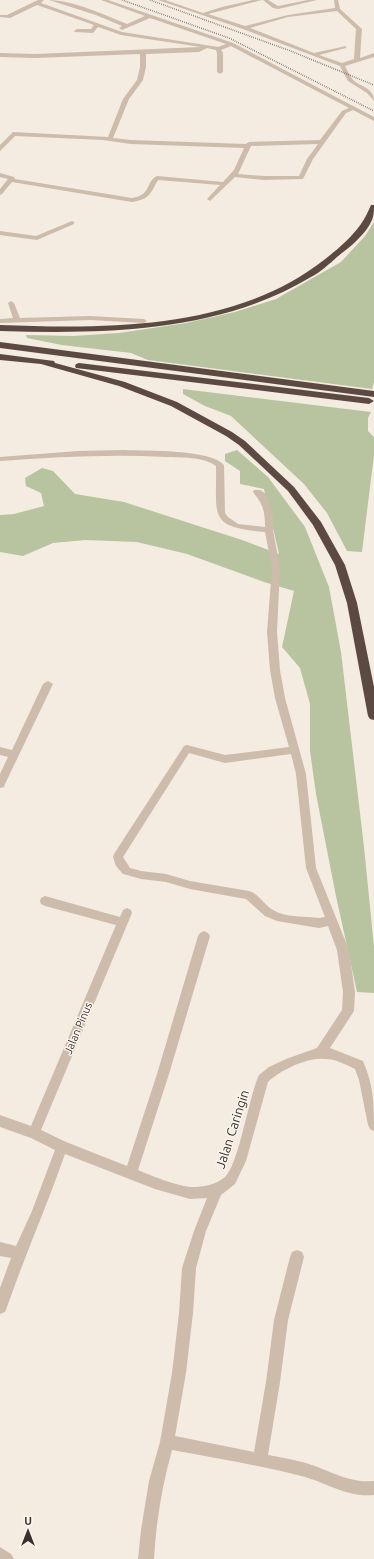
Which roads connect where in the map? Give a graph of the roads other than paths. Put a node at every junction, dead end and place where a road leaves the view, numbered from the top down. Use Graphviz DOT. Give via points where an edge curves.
graph roads {
  1 [pos="51,0"];
  2 [pos="103,0"];
  3 [pos="160,0"];
  4 [pos="170,0"];
  5 [pos="260,0"];
  6 [pos="265,0"];
  7 [pos="290,0"];
  8 [pos="315,0"];
  9 [pos="336,0"];
  10 [pos="38,1"];
  11 [pos="296,4"];
  12 [pos="338,9"];
  13 [pos="205,14"];
  14 [pos="0,16"];
  15 [pos="150,16"];
  16 [pos="8,17"];
  17 [pos="0,22"];
  18 [pos="97,25"];
  19 [pos="127,26"];
  20 [pos="181,26"];
  21 [pos="245,28"];
  22 [pos="116,31"];
  23 [pos="168,31"];
  24 [pos="77,32"];
  25 [pos="162,34"];
  26 [pos="155,37"];
  27 [pos="231,44"];
  28 [pos="344,46"];
  29 [pos="206,47"];
  30 [pos="0,48"];
  31 [pos="6,49"];
  32 [pos="218,49"];
  33 [pos="143,53"];
  34 [pos="0,54"];
  35 [pos="315,54"];
  36 [pos="374,55"];
  37 [pos="357,60"];
  38 [pos="342,65"];
  39 [pos="220,72"];
  40 [pos="374,99"];
  41 [pos="353,108"];
  42 [pos="374,119"];
  43 [pos="110,139"];
  44 [pos="322,142"];
  45 [pos="2,143"];
  46 [pos="248,146"];
  47 [pos="0,149"];
  48 [pos="234,175"];
  49 [pos="0,176"];
  50 [pos="12,180"];
  51 [pos="225,184"];
  52 [pos="3,185"];
  53 [pos="0,193"];
  54 [pos="210,200"];
  55 [pos="374,207"];
  56 [pos="72,222"];
  57 [pos="0,233"];
  58 [pos="11,303"];
  59 [pos="0,321"];
  60 [pos="17,321"];
  61 [pos="144,321"];
  62 [pos="0,328"];
  63 [pos="0,345"];
  64 [pos="0,357"];
  65 [pos="44,363"];
  66 [pos="374,394"];
  67 [pos="374,402"];
  68 [pos="0,459"];
  69 [pos="257,492"];
  70 [pos="269,530"];
  71 [pos="48,684"];
  72 [pos="374,716"];
  73 [pos="294,750"];
  74 [pos="0,751"];
  75 [pos="14,754"];
  76 [pos="0,784"];
  77 [pos="45,901"];
  78 [pos="331,919"];
  79 [pos="204,936"];
  80 [pos="320,1053"];
  81 [pos="0,1121"];
  82 [pos="374,1125"];
  83 [pos="34,1133"];
  84 [pos="62,1147"];
  85 [pos="131,1173"];
  86 [pos="216,1191"];
  87 [pos="0,1249"];
  88 [pos="19,1253"];
  89 [pos="297,1256"];
  90 [pos="0,1307"];
  91 [pos="167,1442"];
  92 [pos="260,1460"];
  93 [pos="374,1488"];
  94 [pos="0,1555"];
  95 [pos="6,1559"];
  96 [pos="146,1559"];
  1 -- 19 [label="street"];
  2 -- 15 [label="street"];
  3 -- 13 [label="street"];
  4 -- 13 [label="street"];
  5 -- 13 [label="street"];
  6 -- 11 [label="street" via="276,7"];
  7 -- 11 [label="street"];
  8 -- 11 [label="street"];
  9 -- 12 [label="street"];
  10 -- 16 [label="street"];
  10 -- 18 [label="street"];
  12 -- 21 [label="street" via="288,16"];
  12 -- 37 [label="street" via="359,29"];
  13 -- 21 [label="street"];
  14 -- 16 [label="street"];
  15 -- 19 [label="street"];
  15 -- 20 [label="street"];
  16 -- 17 [label="street"];
  18 -- 22 [label="street"];
  18 -- 24 [label="street" via="93,31"];
  19 -- 22 [label="street"];
  20 -- 23 [label="street"];
  20 -- 27 [label="street"];
  21 -- 35 [label="street"];
  22 -- 26 [label="street"];
  25 -- 26 [label="street"];
  26 -- 29 [label="street"];
  27 -- 32 [label="street"];
  27 -- 41 [label="street"];
  28 -- 35 [label="street"];
  29 -- 32 [label="street"];
  29 -- 33 [label="street" via="199,50"];
  30 -- 31 [label="street"];
  32 -- 39 [label="street"];
  33 -- 34 [label="street" via="35,56"];
  33 -- 43 [label="street" via="140,80 126,99"];
  35 -- 38 [label="street"];
  36 -- 37 [label="street"];
  37 -- 38 [label="street"];
  38 -- 40 [label="street" via="350,80 369,92"];
  41 -- 42 [label="street"];
  41 -- 44 [label="street" via="344,112"];
  43 -- 45 [label="street" via="13,134"];
  43 -- 46 [label="street"];
  44 -- 46 [label="street"];
  44 -- 48 [label="street" via="301,178"];
  45 -- 47 [label="street"];
  46 -- 48 [label="street"];
  48 -- 51 [label="street"];
  49 -- 50 [label="street"];
  50 -- 51 [label="street" via="132,200 147,195 157,178"];
  50 -- 52 [label="street"];
  51 -- 54 [label="street"];
  52 -- 53 [label="street"];
  55 -- 62 [label="highway" via="361,231 325,265 287,287 240,306 173,321 125,327 71,330"];
  56 -- 57 [label="street" via="37,238"];
  58 -- 60 [label="street"];
  59 -- 60 [label="street"];
  60 -- 61 [label="street" via="68,317"];
  63 -- 66 [label="highway"];
  64 -- 65 [label="highway"];
  65 -- 67 [label="highway"];
  65 -- 72 [label="highway" via="122,384 174,404 242,443 291,489 317,524 340,565 352,603"];
  68 -- 70 [label="street" via="124,452 198,456 220,465 221,513 224,519 236,526"];
  69 -- 70 [label="street" via="262,494 266,501"];
  70 -- 73 [label="street" via="276,568 272,632 275,670"];
  71 -- 75 [label="street"];
  73 -- 78 [label="street" via="301,774 310,868"];
  73 -- 78 [label="street" via="225,759 187,749 118,857 127,871 249,895 273,915 319,923"];
  74 -- 75 [label="street"];
  75 -- 76 [label="street"];
  77 -- 83 [label="street, Jalan Pinus" via="125,918"];
  78 -- 80 [label="street" via="343,950 349,992 348,1011"];
  79 -- 85 [label="street"];
  80 -- 82 [label="street, Jalan Caringin" via="347,1059 359,1065 365,1080"];
  80 -- 86 [label="street, Jalan Caringin" via="299,1059 267,1074 263,1079 240,1161 231,1180"];
  81 -- 83 [label="street"];
  83 -- 84 [label="street"];
  84 -- 85 [label="street"];
  84 -- 88 [label="street" via="37,1214"];
  85 -- 86 [label="street" via="190,1193"];
  86 -- 91 [label="street" via="189,1268 179,1373"];
  87 -- 88 [label="street"];
  88 -- 90 [label="street"];
  89 -- 92 [label="street" via="281,1320"];
  91 -- 92 [label="street"];
  91 -- 96 [label="street" via="156,1481"];
  92 -- 93 [label="street" via="301,1469 355,1487"];
  94 -- 95 [label="street"];
}
